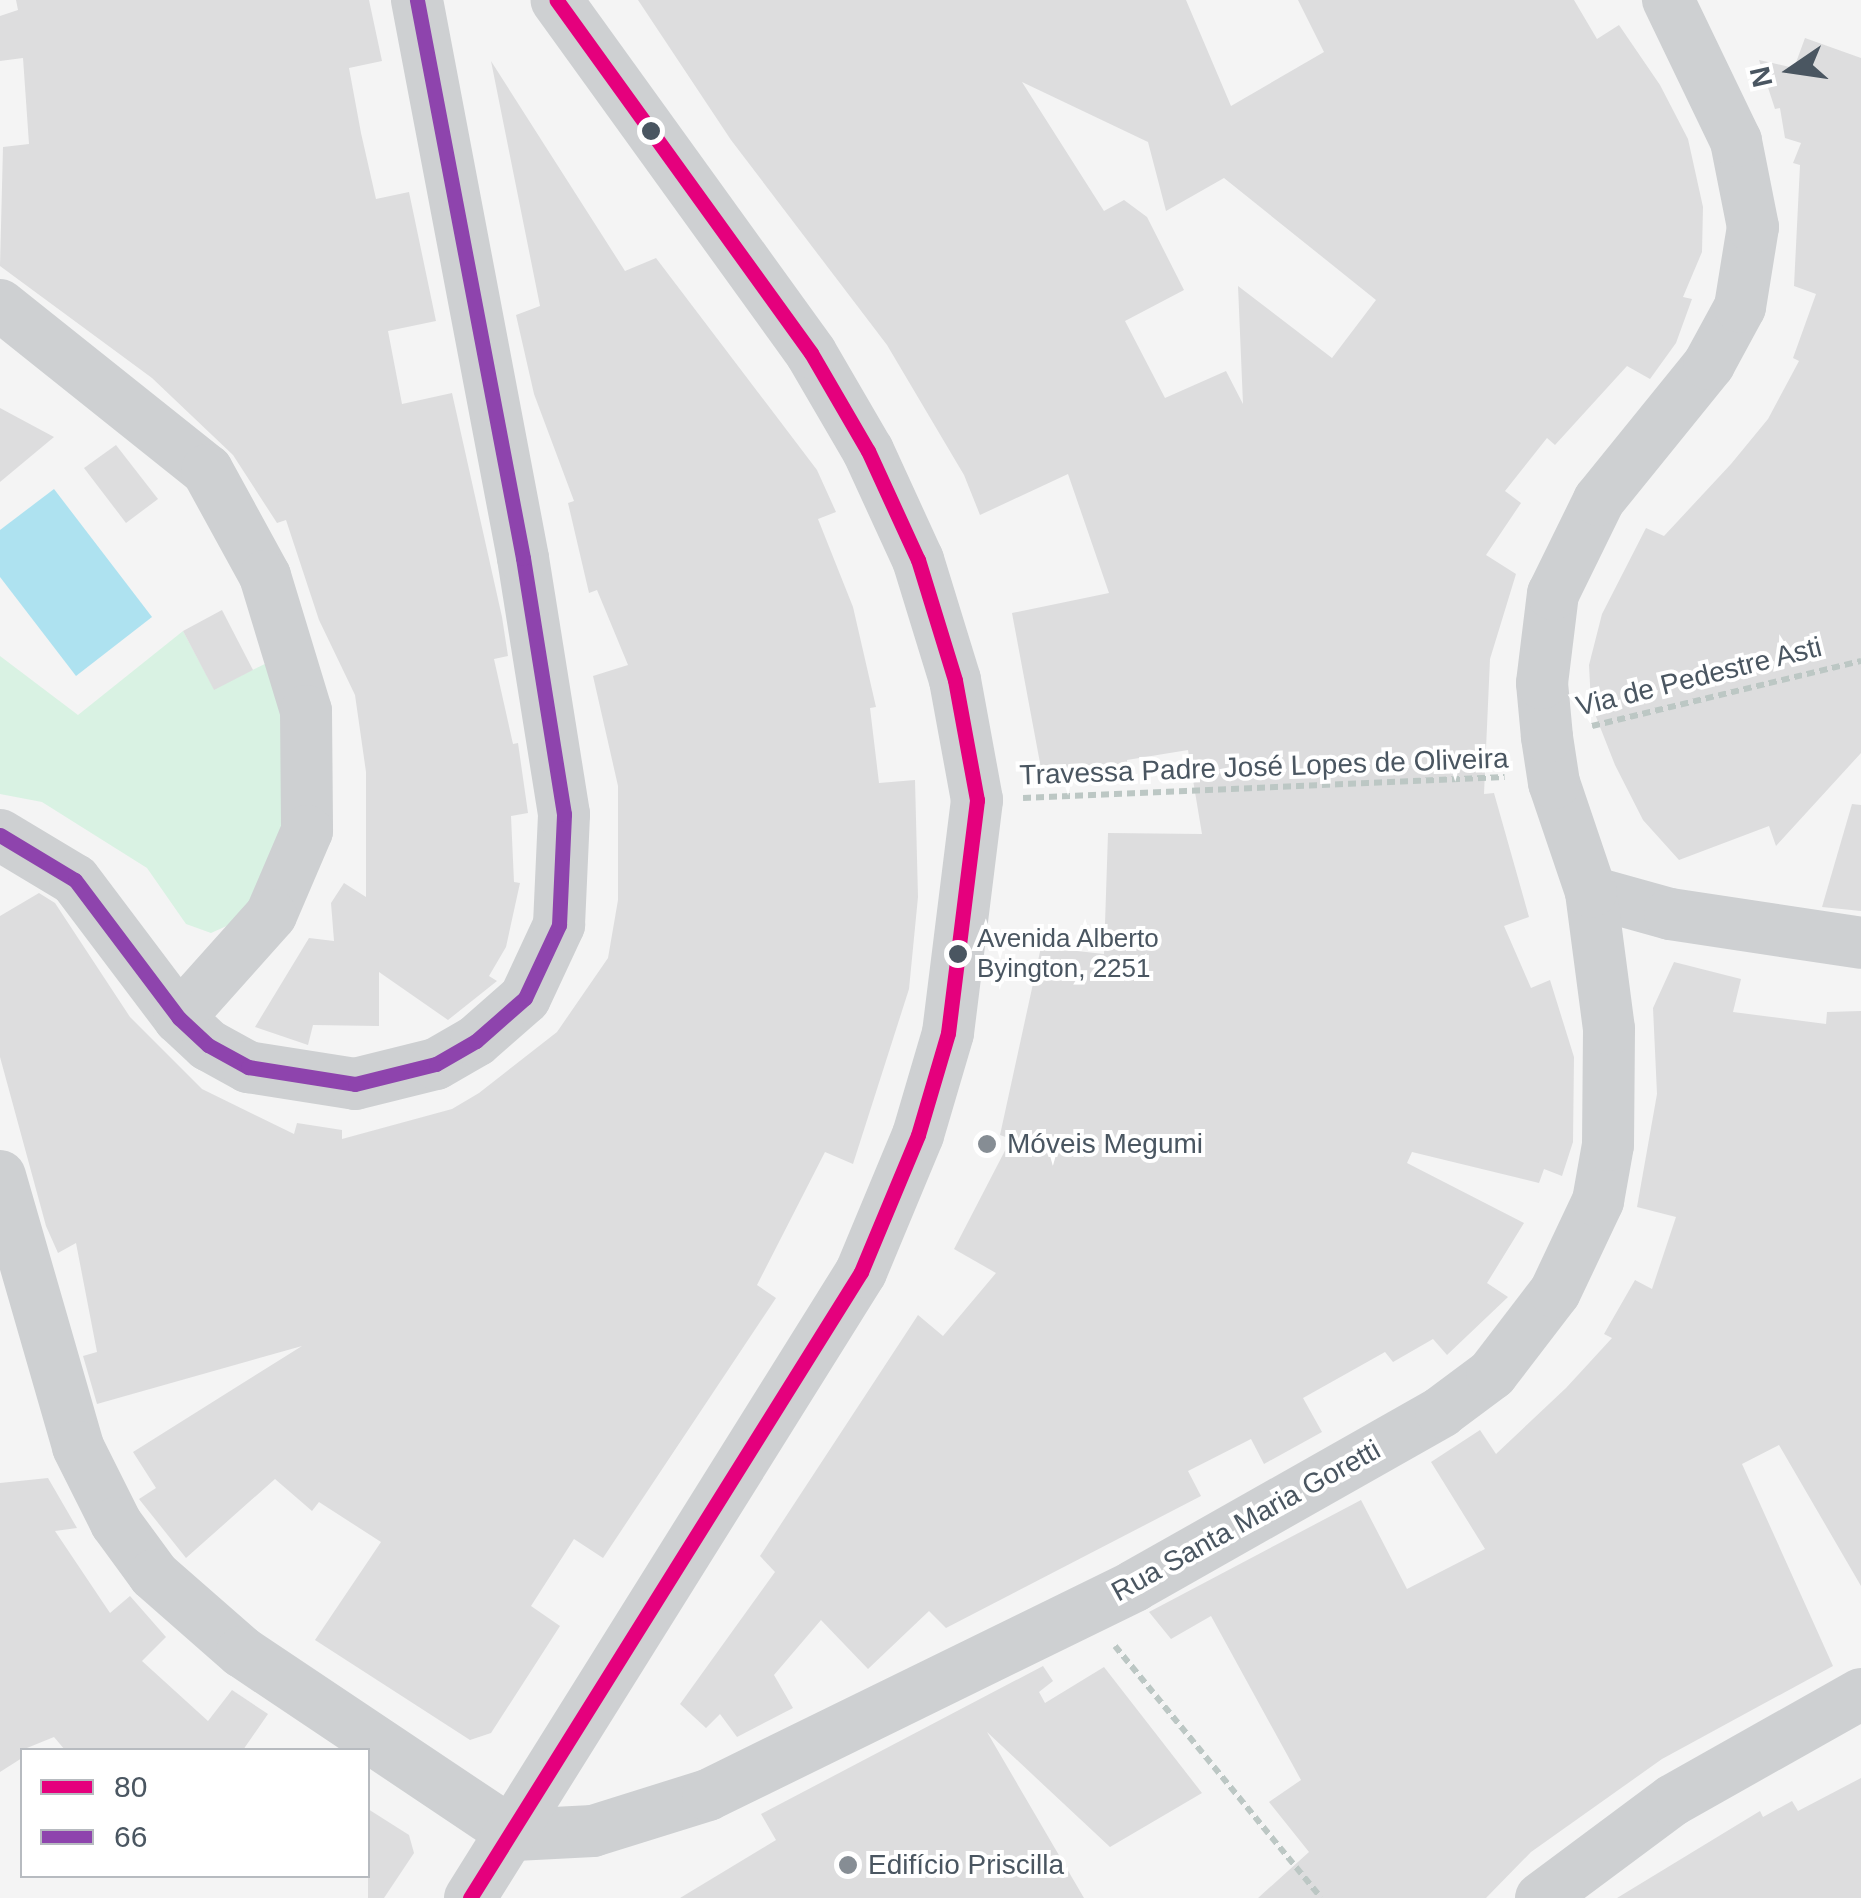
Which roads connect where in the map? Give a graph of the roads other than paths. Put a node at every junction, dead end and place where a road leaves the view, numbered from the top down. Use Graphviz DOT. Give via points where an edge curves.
graph roads {
  1 [pos="417,0"];
  2 [pos="556,0"];
  3 [pos="1668,0"];
  4 [pos="0,306"];
  5 [pos="0,835"];
  6 [pos="1591,892"];
  7 [pos="1861,944"];
  8 [pos="179,1018"];
  9 [pos="0,1176"];
  10 [pos="1861,1694"];
  11 [pos="516,1835"];
  12 [pos="470,1898"];
  13 [pos="1541,1898"];
  1 -- 8 [label="street" via="523,558 564,814 560,925 526,998 476,1041 436,1064 355,1084 248,1067 208,1045"];
  2 -- 11 [label="street" via="812,354 868,451 918,560 955,680 976,800 948,1033 918,1135 861,1272"];
  3 -- 6 [label="street, Rua Santa Maria Goretti" via="1736,141 1752,228 1740,307 1709,364 1599,500 1553,594 1542,682 1550,760"];
  4 -- 8 [label="street" via="207,470 266,576 306,710 307,831 272,915"];
  5 -- 8 [label="street" via="75,880"];
  6 -- 7 [label="street" via="1670,914"];
  6 -- 11 [label="street, Rua Santa Maria Goretti" via="1609,1029 1608,1144 1598,1202 1555,1292 1492,1374 1440,1412 1085,1610 708,1795 593,1831"];
  9 -- 11 [label="street" via="78,1448 116,1523 154,1575 242,1652"];
  10 -- 13 [label="street" via="1673,1800"];
  11 -- 12 [label="street"];
}
